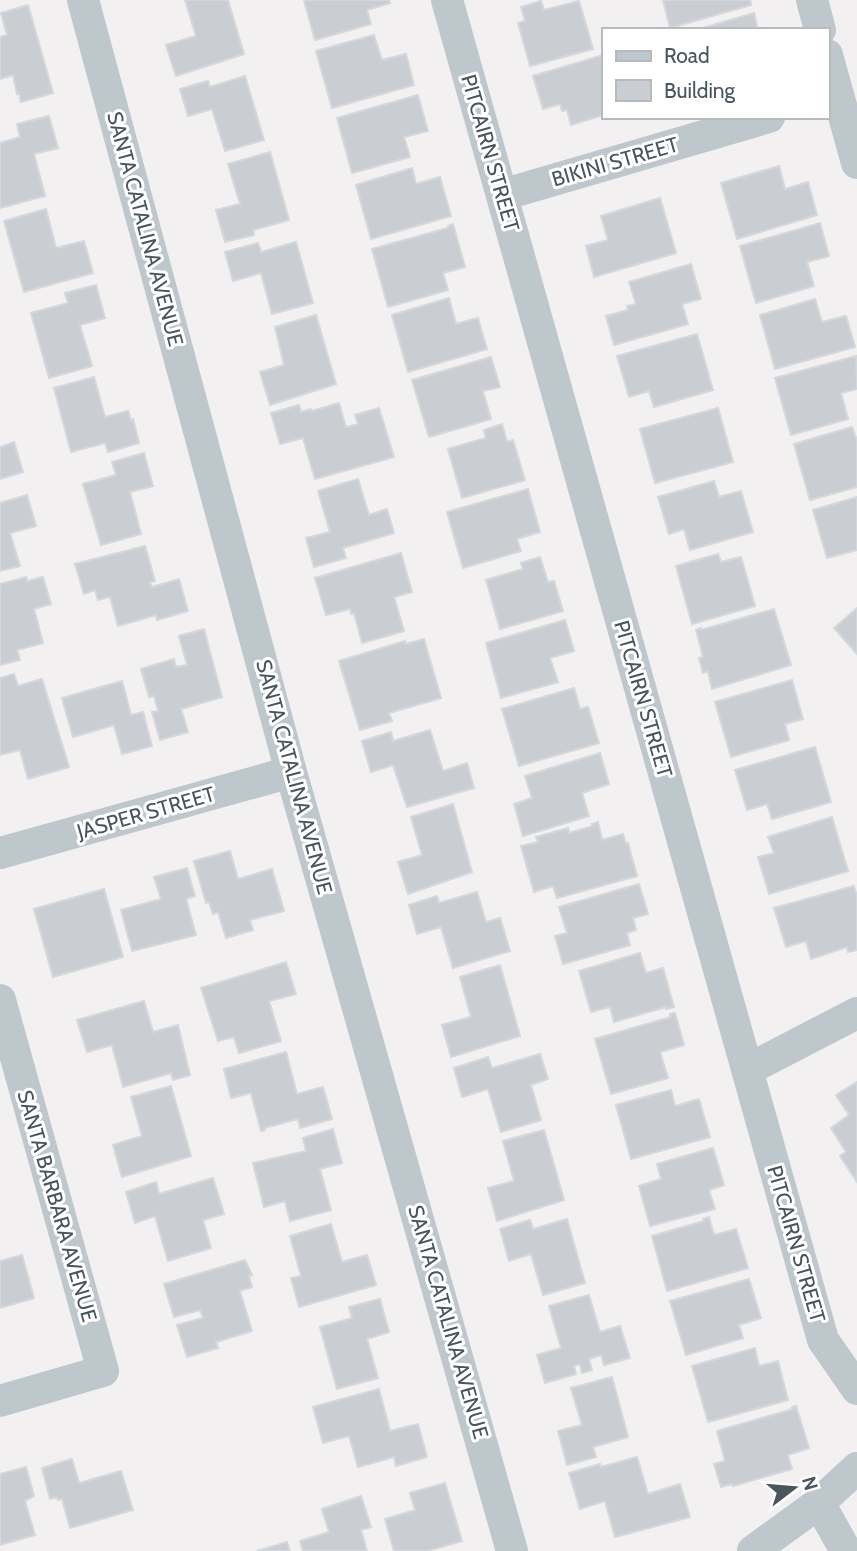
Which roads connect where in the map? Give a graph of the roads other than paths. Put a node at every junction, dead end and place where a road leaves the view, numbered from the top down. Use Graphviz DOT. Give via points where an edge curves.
graph roads {
  1 [pos="83,0"];
  2 [pos="447,0"];
  3 [pos="812,0"];
  4 [pos="819,28"];
  5 [pos="829,70"];
  6 [pos="833,99"];
  7 [pos="762,119"];
  8 [pos="857,163"];
  9 [pos="502,195"];
  10 [pos="291,772"];
  11 [pos="0,853"];
  12 [pos="0,1000"];
  13 [pos="857,1013"];
  14 [pos="747,1070"];
  15 [pos="857,1389"];
  16 [pos="0,1401"];
  17 [pos="857,1468"];
  18 [pos="819,1503"];
  19 [pos="512,1551"];
  20 [pos="753,1551"];
  21 [pos="846,1551"];
  1 -- 10 [label="street, SANTA CATALINA AVENUE"];
  2 -- 9 [label="street, PITCAIRN STREET"];
  3 -- 4 [label="street"];
  5 -- 6 [label="street"];
  6 -- 8 [label="street"];
  7 -- 9 [label="street, BIKINI STREET"];
  9 -- 14 [label="street, PITCAIRN STREET"];
  10 -- 11 [label="street, JASPER STREET"];
  10 -- 19 [label="street, SANTA CATALINA AVENUE"];
  12 -- 16 [label="street, SANTA BARBARA AVENUE" via="103,1371"];
  13 -- 14 [label="street"];
  14 -- 15 [label="street, PITCAIRN STREET" via="823,1340"];
  17 -- 18 [label="street"];
  18 -- 20 [label="street"];
  18 -- 21 [label="street"];
}
